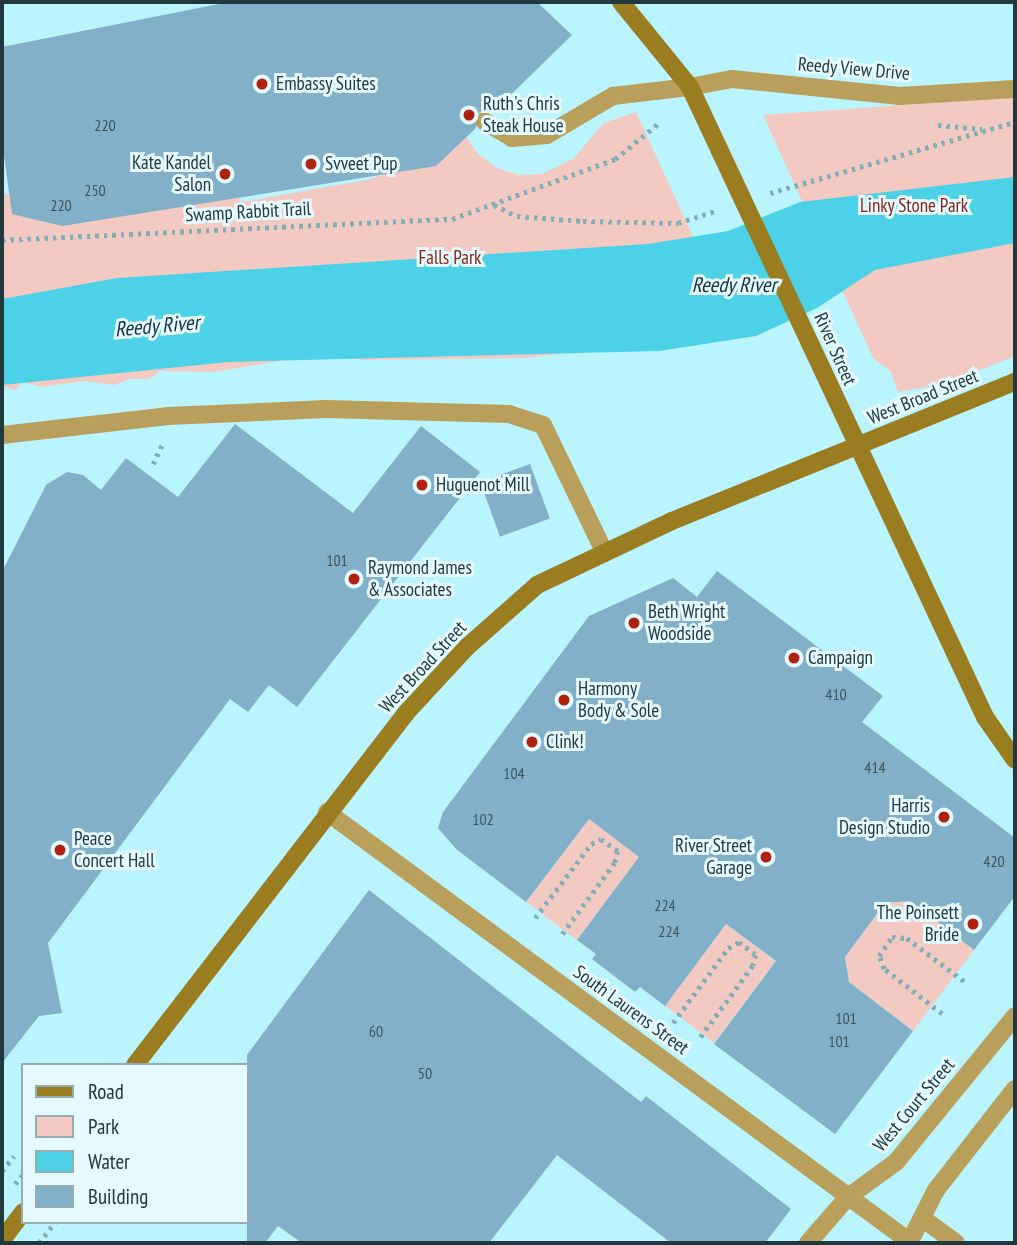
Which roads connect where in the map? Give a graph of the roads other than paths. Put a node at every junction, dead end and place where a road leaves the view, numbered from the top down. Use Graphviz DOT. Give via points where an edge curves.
graph roads {
  1 [pos="621,2"];
  2 [pos="690,87"];
  3 [pos="1015,89"];
  4 [pos="484,121"];
  5 [pos="1015,382"];
  6 [pos="2,435"];
  7 [pos="856,446"];
  8 [pos="605,553"];
  9 [pos="1015,760"];
  10 [pos="327,812"];
  11 [pos="1015,1016"];
  12 [pos="137,1063"];
  13 [pos="1015,1089"];
  14 [pos="848,1197"];
  15 [pos="21,1215"];
  16 [pos="922,1218"];
  17 [pos="2,1240"];
  18 [pos="808,1243"];
  19 [pos="909,1243"];
  20 [pos="956,1243"];
  1 -- 2 [label="street, River Street"];
  2 -- 3 [label="street, Reedy View Drive" via="732,79 900,96"];
  2 -- 4 [label="street, Reedy View Drive" via="613,96 547,135 512,138"];
  2 -- 7 [label="street, River Street"];
  5 -- 7 [label="street, West Broad Street"];
  6 -- 8 [label="street" via="168,416 312,410 509,414 543,425"];
  7 -- 8 [label="street, West Broad Street"];
  7 -- 9 [label="street, River Street" via="985,717"];
  8 -- 10 [label="street, West Broad Street" via="537,585 467,647 406,713"];
  10 -- 12 [label="street, West Broad Street"];
  10 -- 14 [label="street, South Laurens Street"];
  11 -- 14 [label="street, West Court Street" via="896,1162"];
  13 -- 16 [label="street" via="936,1190"];
  14 -- 18 [label="street, West Court Street"];
  14 -- 19 [label="street, South Laurens Street"];
  15 -- 17 [label="street"];
  16 -- 19 [label="street"];
  16 -- 20 [label="street"];
}
